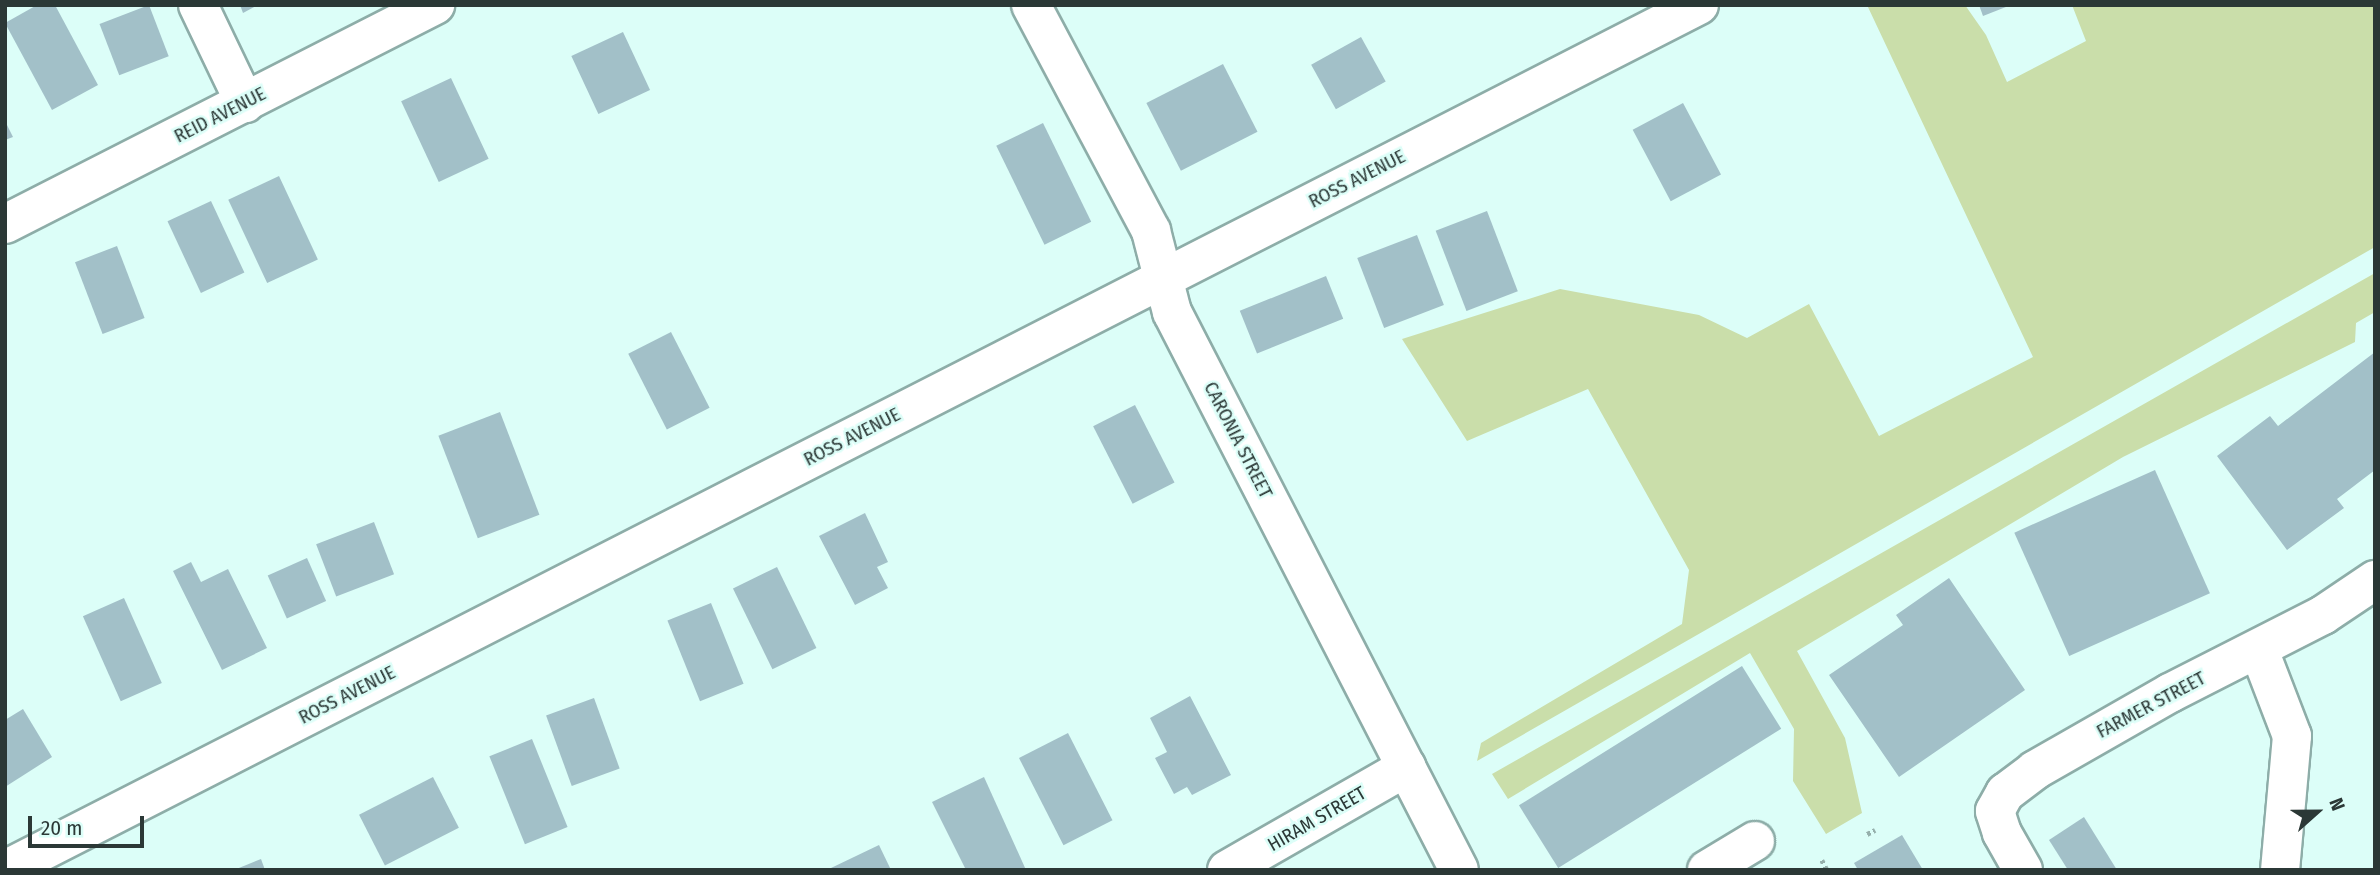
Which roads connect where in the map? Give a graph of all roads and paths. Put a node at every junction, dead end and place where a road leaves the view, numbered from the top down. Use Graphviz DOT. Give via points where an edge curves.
graph roads {
  1 [pos="198,5"];
  2 [pos="435,5"];
  3 [pos="1031,5"];
  4 [pos="1699,5"];
  5 [pos="244,103"];
  6 [pos="5,225"];
  7 [pos="1163,278"];
  8 [pos="2375,580"];
  9 [pos="2259,650"];
  10 [pos="1407,767"];
  11 [pos="1875,830"];
  12 [pos="1867,834"];
  13 [pos="1755,841"];
  14 [pos="1822,860"];
  15 [pos="5,870"];
  16 [pos="1227,870"];
  17 [pos="1459,870"];
  18 [pos="1707,870"];
  19 [pos="1826,870"];
  20 [pos="2023,870"];
  21 [pos="2280,870"];
  1 -- 5 [label="street"];
  2 -- 5 [label="street, REID AVENUE"];
  3 -- 7 [label="street, CARONIA STREET" via="1151,230"];
  4 -- 7 [label="street, ROSS AVENUE"];
  5 -- 6 [label="street, REID AVENUE"];
  7 -- 10 [label="street, CARONIA STREET" via="1172,312"];
  7 -- 15 [label="street, ROSS AVENUE"];
  8 -- 9 [label="street, FARMER STREET"];
  9 -- 20 [label="street, FARMER STREET" via="2159,699 2035,770 2005,793 1995,811 2001,833"];
  9 -- 21 [label="street" via="2292,736"];
  10 -- 16 [label="street, HIRAM STREET"];
  10 -- 17 [label="street, CARONIA STREET"];
  11 -- 12 [label="path"];
  13 -- 18 [label="street"];
  14 -- 19 [label="path"];
}
